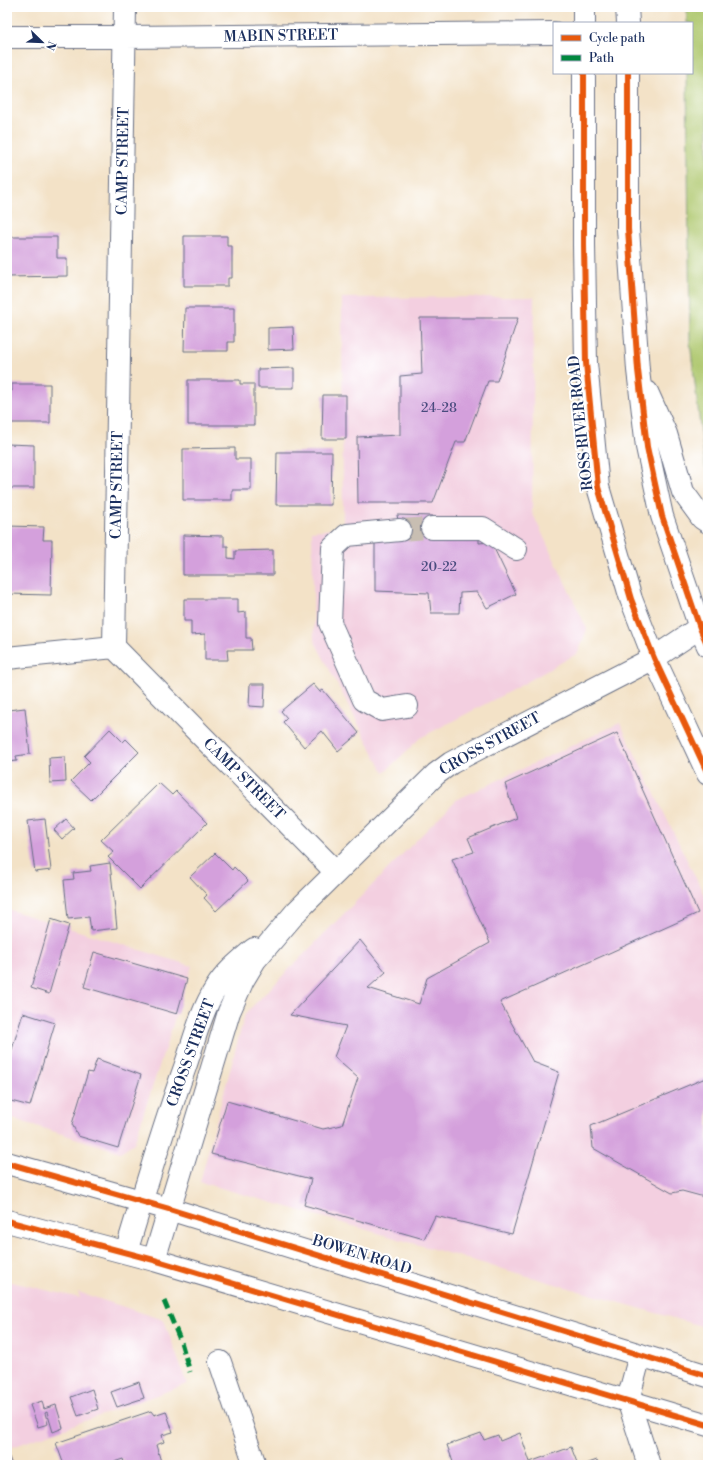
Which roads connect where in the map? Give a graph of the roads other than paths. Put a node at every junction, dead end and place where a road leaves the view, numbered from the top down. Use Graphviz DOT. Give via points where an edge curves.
graph roads {
  1 [pos="125,7"];
  2 [pos="584,7"];
  3 [pos="628,7"];
  4 [pos="584,22"];
  5 [pos="628,22"];
  6 [pos="553,33"];
  7 [pos="7,37"];
  8 [pos="125,37"];
  9 [pos="584,74"];
  10 [pos="628,74"];
  11 [pos="638,370"];
  12 [pos="708,522"];
  13 [pos="432,528"];
  14 [pos="400,530"];
  15 [pos="516,550"];
  16 [pos="705,632"];
  17 [pos="114,647"];
  18 [pos="7,658"];
  19 [pos="654,658"];
  20 [pos="407,706"];
  21 [pos="708,774"];
  22 [pos="336,872"];
  23 [pos="297,911"];
  24 [pos="7,1163"];
  25 [pos="141,1201"];
  26 [pos="169,1209"];
  27 [pos="7,1221"];
  28 [pos="126,1252"];
  29 [pos="154,1260"];
  30 [pos="640,1355"];
  31 [pos="220,1362"];
  32 [pos="708,1376"];
  33 [pos="628,1400"];
  34 [pos="708,1425"];
  35 [pos="255,1465"];
  36 [pos="649,1465"];
  1 -- 8 [label="main road, CAMP STREET"];
  2 -- 4 [label="main road"];
  3 -- 5 [label="main road"];
  6 -- 8 [label="main road, MABIN STREET"];
  7 -- 8 [label="main road, MABIN STREET"];
  8 -- 17 [label="main road, CAMP STREET"];
  9 -- 19 [label="main road, ROSS RIVER ROAD" via="586,363 598,487 631,599"];
  10 -- 11 [label="main road" via="628,229"];
  11 -- 12 [label="main road" via="666,434 683,492 702,518"];
  11 -- 16 [label="main road" via="647,447 662,516"];
  13 -- 15 [label="main road" via="482,528"];
  14 -- 20 [label="main road" via="347,535 333,548 330,623 364,700 382,710"];
  16 -- 19 [label="main road, CROSS STREET"];
  17 -- 18 [label="main road"];
  17 -- 22 [label="main road, CAMP STREET"];
  19 -- 21 [label="main road, ROSS RIVER ROAD"];
  19 -- 22 [label="main road, CROSS STREET" via="451,763 424,784"];
  22 -- 23 [label="main road, CROSS STREET"];
  23 -- 25 [label="main road, CROSS STREET" via="231,969 216,988 204,1013 180,1080"];
  23 -- 26 [label="main road, CROSS STREET" via="255,960 238,989 213,1060"];
  24 -- 25 [label="main road, BOWEN ROAD"];
  25 -- 26 [label="main road, BOWEN ROAD"];
  25 -- 28 [label="main road, CROSS STREET"];
  26 -- 29 [label="main road, CROSS STREET"];
  26 -- 30 [label="main road, BOWEN ROAD"];
  27 -- 28 [label="main road"];
  28 -- 29 [label="main road"];
  29 -- 33 [label="main road"];
  30 -- 32 [label="main road, BOWEN ROAD"];
  30 -- 33 [label="main road"];
  31 -- 35 [label="main road"];
  33 -- 34 [label="main road"];
  33 -- 36 [label="main road"];
}
